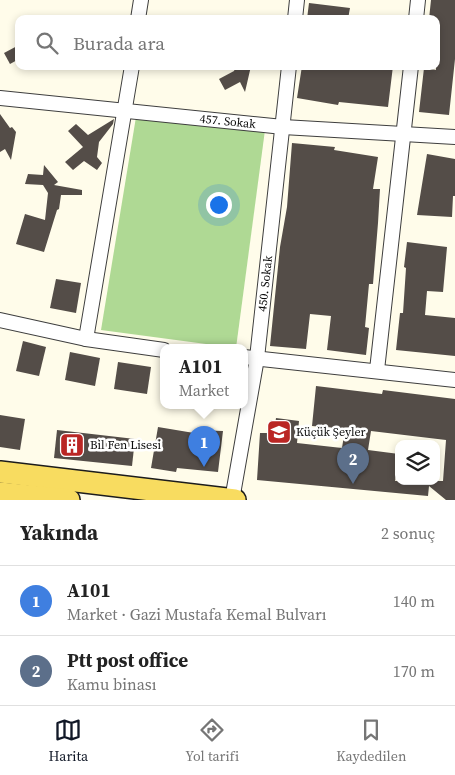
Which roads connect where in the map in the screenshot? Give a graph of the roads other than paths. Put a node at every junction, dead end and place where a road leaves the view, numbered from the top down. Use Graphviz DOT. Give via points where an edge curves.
graph roads {
  1 [pos="141,0"];
  2 [pos="297,0"];
  3 [pos="418,0"];
  4 [pos="139,15"];
  5 [pos="295,15"];
  6 [pos="416,15"];
  7 [pos="131,70"];
  8 [pos="289,70"];
  9 [pos="411,70"];
  10 [pos="0,98"];
  11 [pos="125,111"];
  12 [pos="283,127"];
  13 [pos="404,133"];
  14 [pos="455,137"];
  15 [pos="0,320"];
  16 [pos="86,339"];
  17 [pos="160,349"];
  18 [pos="251,358"];
  19 [pos="377,370"];
  20 [pos="455,380"];
  21 [pos="248,383"];
  22 [pos="245,409"];
  23 [pos="0,472"];
  24 [pos="0,493"];
  25 [pos="69,500"];
  26 [pos="234,500"];
  1 -- 4 [label="street"];
  2 -- 5 [label="street"];
  3 -- 6 [label="street"];
  7 -- 11 [label="street"];
  8 -- 12 [label="street, 450. Sokak"];
  9 -- 13 [label="street"];
  10 -- 11 [label="street, 457. Sokak"];
  11 -- 12 [label="street, 457. Sokak"];
  11 -- 16 [label="street"];
  12 -- 13 [label="street, 457. Sokak"];
  12 -- 18 [label="street, 450. Sokak"];
  13 -- 14 [label="street, 457. Sokak"];
  13 -- 19 [label="street"];
  15 -- 16 [label="street"];
  16 -- 17 [label="street"];
  18 -- 19 [label="street"];
  18 -- 21 [label="street, 450. Sokak"];
  19 -- 20 [label="street"];
  22 -- 26 [label="street, 450. Sokak"];
  23 -- 26 [label="main road"];
  24 -- 25 [label="main road"];
}
